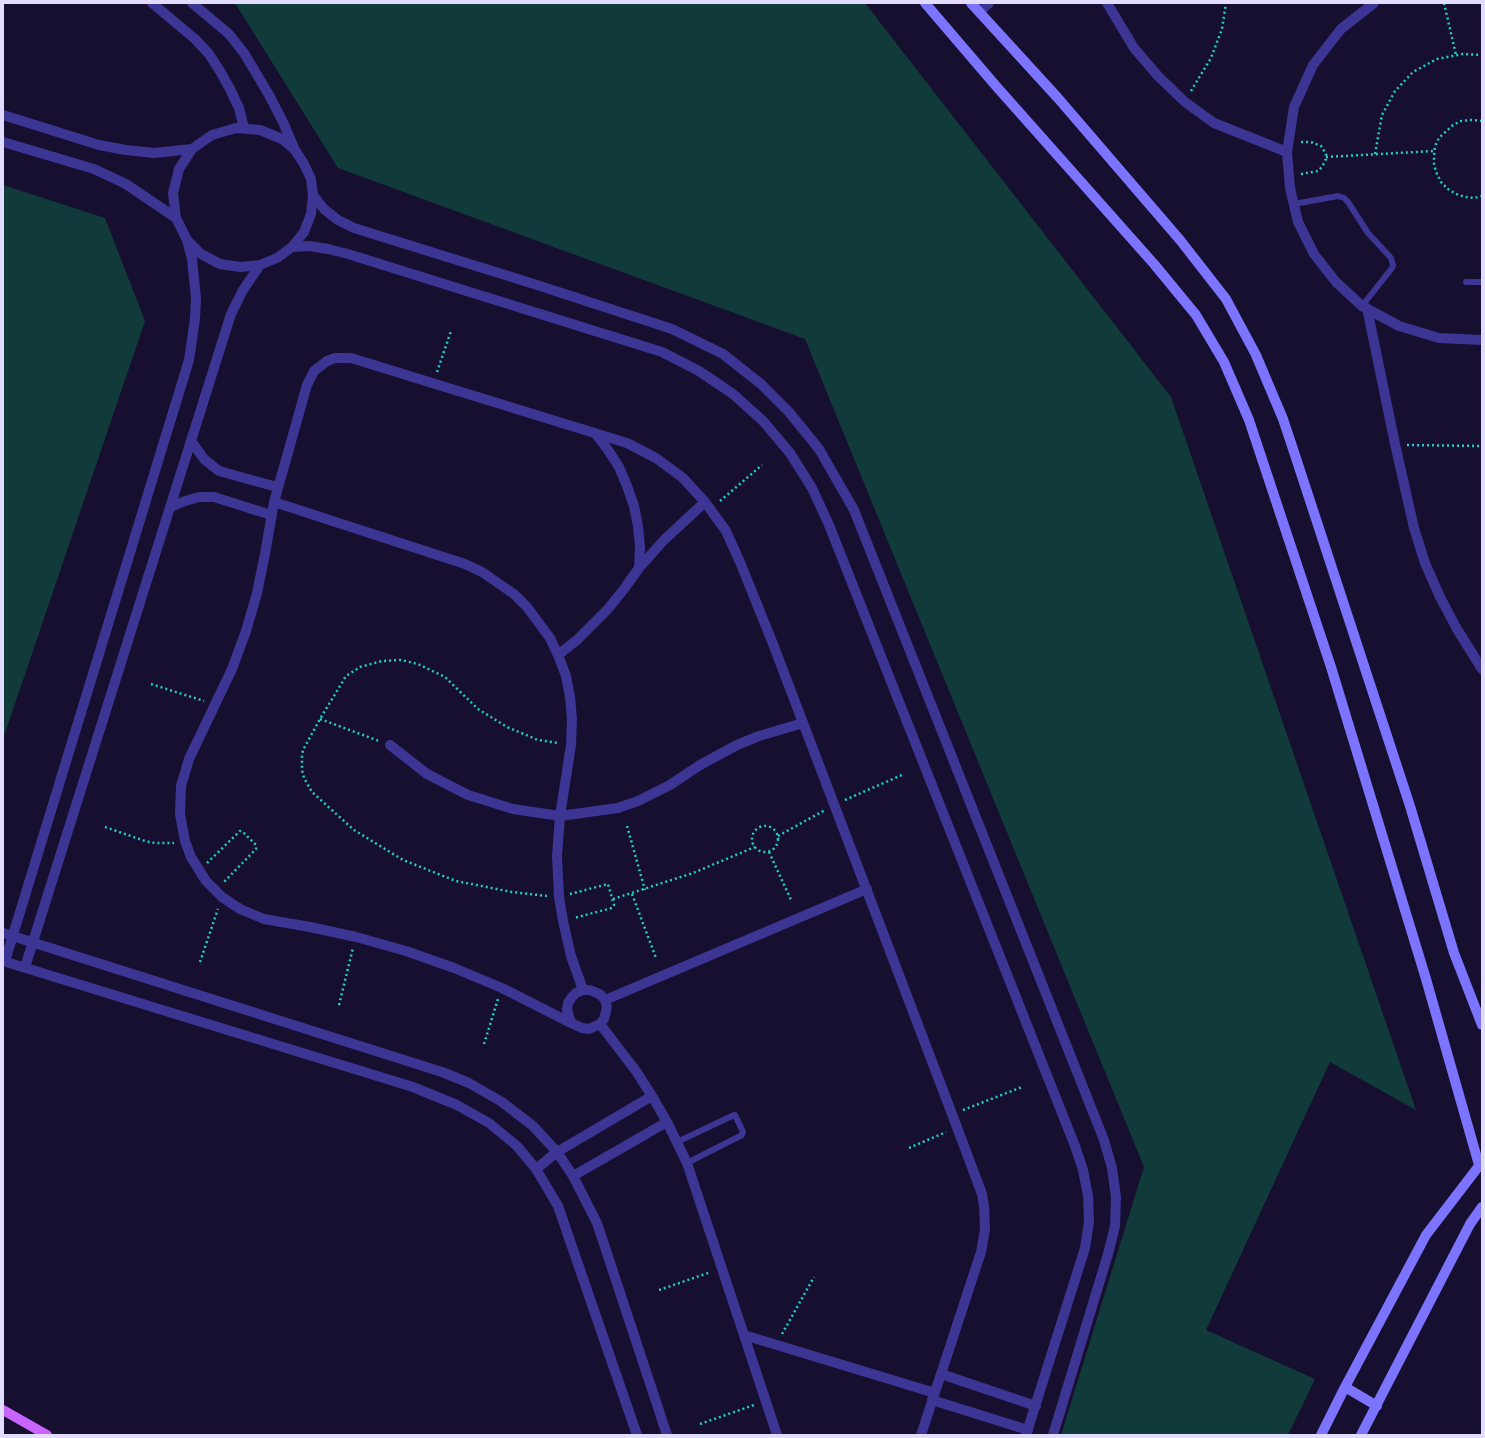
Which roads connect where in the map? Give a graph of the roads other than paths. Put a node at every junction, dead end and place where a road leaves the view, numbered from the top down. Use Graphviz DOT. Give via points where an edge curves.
graph roads {
  1 [pos="152,3"];
  2 [pos="192,3"];
  3 [pos="925,3"];
  4 [pos="971,3"];
  5 [pos="989,3"];
  6 [pos="1107,3"];
  7 [pos="1374,3"];
  8 [pos="979,12"];
  9 [pos="3,116"];
  10 [pos="244,128"];
  11 [pos="3,142"];
  12 [pos="1288,147"];
  13 [pos="192,149"];
  14 [pos="295,150"];
  15 [pos="313,196"];
  16 [pos="1294,204"];
  17 [pos="176,218"];
  18 [pos="187,240"];
  19 [pos="292,247"];
  20 [pos="260,265"];
  21 [pos="1466,282"];
  22 [pos="1482,282"];
  23 [pos="1365,307"];
  24 [pos="1482,340"];
  25 [pos="595,433"];
  26 [pos="191,440"];
  27 [pos="277,487"];
  28 [pos="274,502"];
  29 [pos="708,506"];
  30 [pos="171,507"];
  31 [pos="271,515"];
  32 [pos="639,568"];
  33 [pos="558,655"];
  34 [pos="1482,669"];
  35 [pos="803,723"];
  36 [pos="390,745"];
  37 [pos="560,816"];
  38 [pos="867,889"];
  39 [pos="8,935"];
  40 [pos="32,942"];
  41 [pos="4,961"];
  42 [pos="25,967"];
  43 [pos="583,990"];
  44 [pos="605,1000"];
  45 [pos="571,1023"];
  46 [pos="600,1024"];
  47 [pos="1482,1025"];
  48 [pos="652,1096"];
  49 [pos="667,1122"];
  50 [pos="677,1142"];
  51 [pos="557,1152"];
  52 [pos="687,1163"];
  53 [pos="1481,1164"];
  54 [pos="536,1169"];
  55 [pos="573,1176"];
  56 [pos="1482,1207"];
  57 [pos="744,1335"];
  58 [pos="941,1374"];
  59 [pos="1345,1387"];
  60 [pos="933,1396"];
  61 [pos="1036,1406"];
  62 [pos="1377,1406"];
  63 [pos="3,1410"];
  64 [pos="1027,1433"];
  65 [pos="47,1435"];
  66 [pos="636,1435"];
  67 [pos="667,1435"];
  68 [pos="777,1435"];
  69 [pos="921,1435"];
  70 [pos="1053,1435"];
  71 [pos="1321,1435"];
  72 [pos="1361,1435"];
  1 -- 10 [label="street" via="209,54 230,89"];
  2 -- 14 [label="street" via="229,34 244,53 269,95"];
  3 -- 53 [label="street" via="1154,264 1196,316 1224,362 1249,420 1330,668"];
  4 -- 8 [label="street"];
  5 -- 8 [label="street"];
  6 -- 12 [label="street" via="1134,48 1185,102 1214,123"];
  7 -- 12 [label="street" via="1341,28 1313,65 1294,107"];
  8 -- 47 [label="street" via="1057,97 1180,240 1226,300 1256,355 1292,445 1410,806 1454,953"];
  9 -- 13 [label="street" via="99,145 126,150 154,153"];
  10 -- 13 [label="street" via="212,135"];
  10 -- 14 [label="street" via="260,130 282,139"];
  11 -- 17 [label="street" via="94,169 126,184"];
  12 -- 16 [label="street" via="1290,188"];
  13 -- 17 [label="street" via="179,170 173,193"];
  14 -- 15 [label="street" via="311,179"];
  15 -- 19 [label="street" via="311,214 304,232"];
  15 -- 70 [label="street" via="338,220 354,228 672,329 723,354 761,384 789,412 819,449 854,510 1101,1132 1112,1168 1116,1196 1115,1226"];
  16 -- 23 [label="street" via="1298,222 1314,254 1336,282"];
  16 -- 23 [label="lane" via="1338,196 1344,198 1368,233 1391,258 1392,268"];
  17 -- 18 [label="street"];
  18 -- 20 [label="street" via="201,254 220,264 240,267"];
  18 -- 39 [label="street" via="192,259 196,298 196,319 189,360"];
  19 -- 20 [label="street" via="277,258"];
  19 -- 61 [label="street" via="328,248 662,352 699,371 733,394 764,421 790,453 812,488 829,525 1083,1170 1089,1222 1086,1248"];
  20 -- 26 [label="street" via="231,314"];
  21 -- 22 [label="lane"];
  23 -- 24 [label="street" via="1399,326 1439,338"];
  23 -- 34 [label="street" via="1414,528 1440,597"];
  25 -- 27 [label="street" via="351,358 335,358 320,365 310,377"];
  25 -- 29 [label="street" via="627,443 656,458 683,478"];
  25 -- 32 [label="street" via="619,468 634,506 640,547"];
  26 -- 27 [label="street" via="204,459 219,471"];
  26 -- 30 [label="street"];
  27 -- 28 [label="street"];
  28 -- 31 [label="street"];
  28 -- 33 [label="street" via="465,564 482,572 514,594 527,607 550,638"];
  29 -- 32 [label="street" via="677,526"];
  29 -- 35 [label="street" via="726,531 740,562"];
  30 -- 31 [label="street" via="184,501 214,497"];
  30 -- 40 [label="street"];
  31 -- 45 [label="street" via="257,593 243,639 189,759 181,786 180,814 185,841 199,871 218,894 240,909 264,919 356,937 413,953 502,988"];
  32 -- 33 [label="street" via="608,609"];
  33 -- 37 [label="street" via="566,676 572,719 571,745"];
  35 -- 37 [label="street" via="737,745 638,801 618,808"];
  35 -- 38 [label="street"];
  36 -- 37 [label="street" via="427,774 468,795 513,809"];
  37 -- 43 [label="street" via="557,856 559,897 571,956"];
  38 -- 44 [label="street"];
  38 -- 58 [label="street" via="982,1194 986,1217 981,1252"];
  39 -- 40 [label="street"];
  39 -- 41 [label="street"];
  40 -- 42 [label="street"];
  40 -- 51 [label="street" via="442,1072 502,1102 533,1126"];
  41 -- 42 [label="street"];
  42 -- 54 [label="street" via="413,1087 457,1105 489,1123 517,1146"];
  43 -- 44 [label="street" via="595,992"];
  43 -- 45 [label="street" via="576,993 568,1003"];
  44 -- 46 [label="street" via="606,1013"];
  45 -- 46 [label="street" via="588,1029"];
  46 -- 48 [label="street"];
  48 -- 49 [label="street"];
  48 -- 51 [label="street"];
  49 -- 50 [label="street"];
  49 -- 55 [label="street"];
  50 -- 52 [label="street"];
  50 -- 52 [label="lane" via="734,1114 743,1132 742,1135"];
  51 -- 54 [label="street"];
  51 -- 55 [label="street"];
  52 -- 57 [label="street"];
  53 -- 59 [label="street" via="1426,1235"];
  54 -- 66 [label="street" via="558,1206"];
  55 -- 67 [label="street" via="597,1223"];
  56 -- 62 [label="street" via="1470,1224"];
  57 -- 60 [label="street"];
  57 -- 68 [label="street"];
  58 -- 60 [label="street"];
  58 -- 61 [label="street"];
  59 -- 62 [label="street"];
  59 -- 71 [label="street"];
  60 -- 64 [label="street"];
  60 -- 69 [label="street"];
  61 -- 64 [label="street"];
  62 -- 72 [label="street"];
  63 -- 65 [label="main road"];
}
